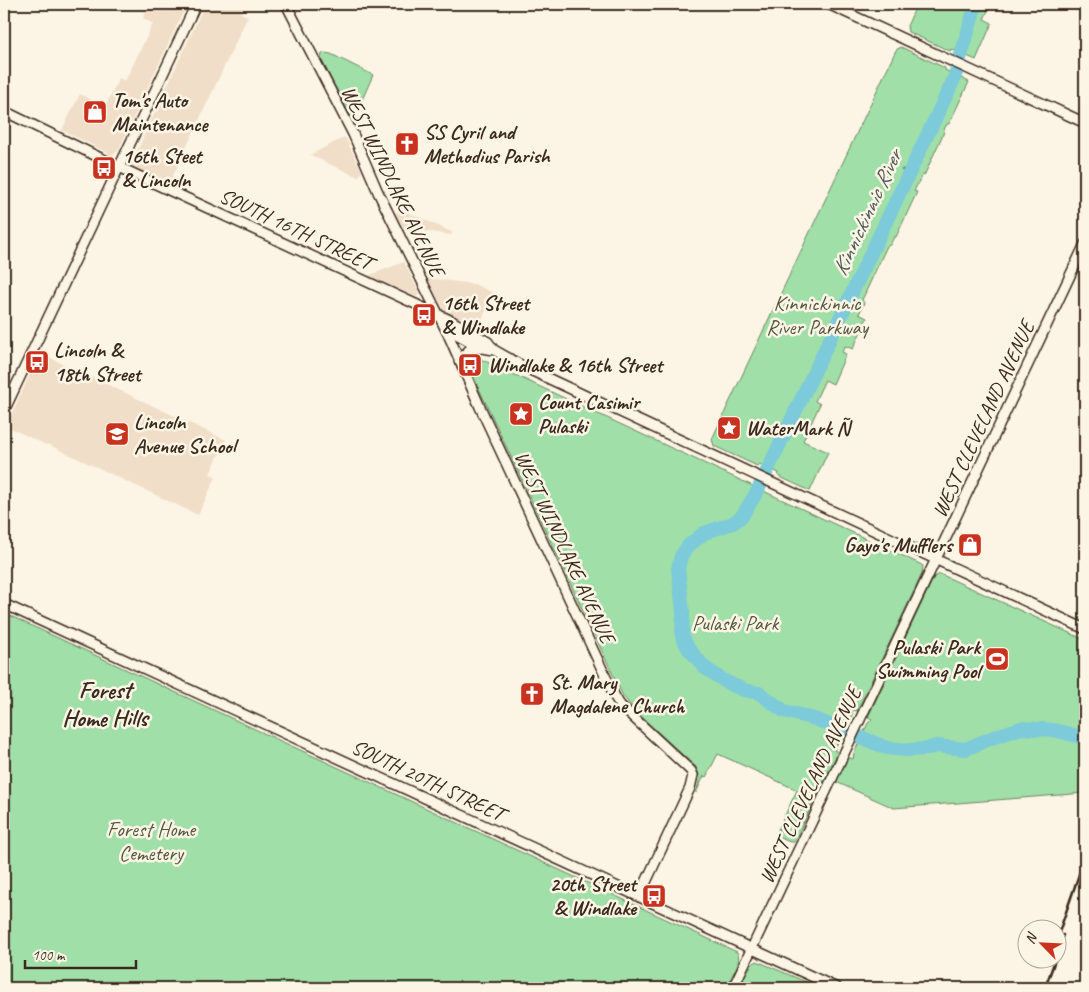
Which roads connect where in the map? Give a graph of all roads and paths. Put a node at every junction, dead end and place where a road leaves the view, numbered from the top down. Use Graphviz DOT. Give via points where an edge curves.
graph roads {
  1 [pos="196,4"];
  2 [pos="286,4"];
  3 [pos="828,4"];
  4 [pos="4,111"];
  5 [pos="1085,123"];
  6 [pos="119,167"];
  7 [pos="1085,244"];
  8 [pos="438,315"];
  9 [pos="482,348"];
  10 [pos="494,350"];
  11 [pos="459,361"];
  12 [pos="4,411"];
  13 [pos="936,558"];
  14 [pos="4,604"];
  15 [pos="1085,629"];
  16 [pos="638,897"];
  17 [pos="751,949"];
  18 [pos="733,988"];
  19 [pos="837,988"];
  1 -- 6 [label="street"];
  2 -- 8 [label="street, WEST WINDLAKE AVENUE" via="353,134"];
  3 -- 5 [label="street"];
  4 -- 6 [label="street, SOUTH 16TH STREET"];
  6 -- 8 [label="street, SOUTH 16TH STREET"];
  6 -- 12 [label="street"];
  7 -- 13 [label="street, WEST CLEVELAND AVENUE"];
  8 -- 9 [label="street, SOUTH 16TH STREET" via="453,332"];
  8 -- 10 [label="street, SOUTH 16TH STREET" via="488,342"];
  8 -- 11 [label="street, WEST WINDLAKE AVENUE"];
  9 -- 10 [label="street, SOUTH 16TH STREET"];
  9 -- 11 [label="street" via="469,350"];
  10 -- 13 [label="street, SOUTH 16TH STREET" via="526,368"];
  11 -- 16 [label="street, WEST WINDLAKE AVENUE" via="615,697 693,775 690,788"];
  13 -- 15 [label="street, SOUTH 16TH STREET"];
  13 -- 17 [label="street, WEST CLEVELAND AVENUE"];
  14 -- 16 [label="street, SOUTH 20TH STREET"];
  16 -- 17 [label="street, SOUTH 20TH STREET"];
  17 -- 18 [label="street, WEST CLEVELAND AVENUE"];
  17 -- 19 [label="street, SOUTH 20TH STREET"];
}
